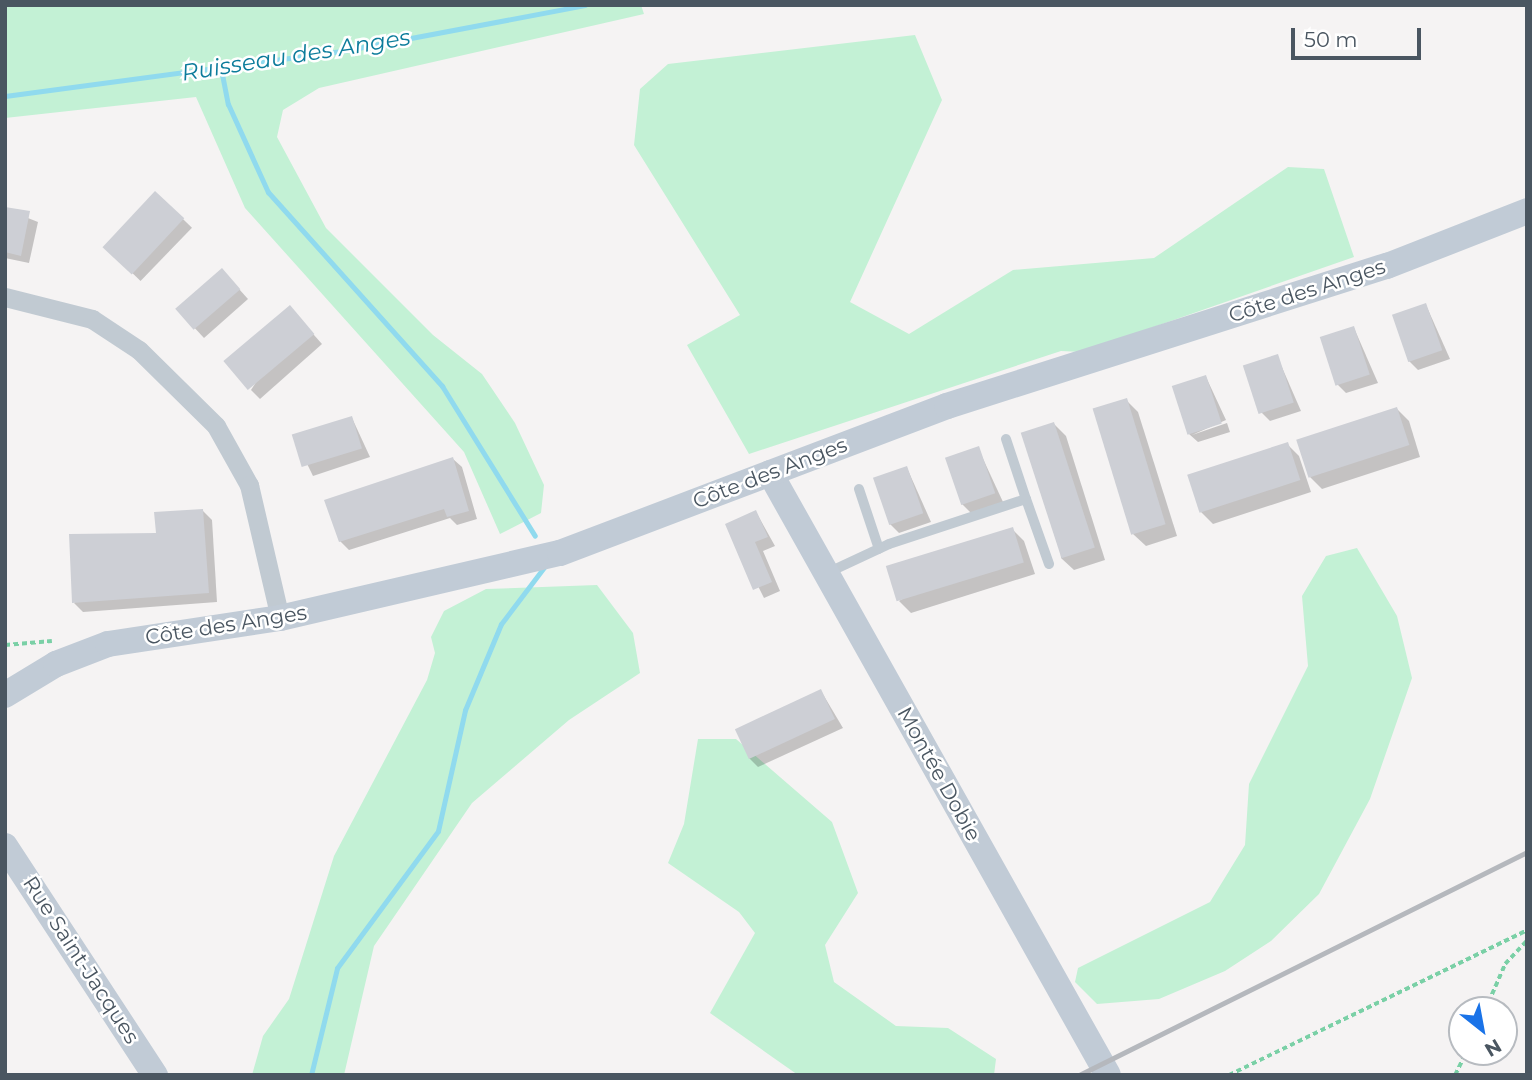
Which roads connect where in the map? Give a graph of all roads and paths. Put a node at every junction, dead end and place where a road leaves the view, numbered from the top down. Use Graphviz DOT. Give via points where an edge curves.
graph roads {
  1 [pos="1527,211"];
  2 [pos="5,297"];
  3 [pos="1006,439"];
  4 [pos="770,473"];
  5 [pos="859,489"];
  6 [pos="1026,499"];
  7 [pos="879,549"];
  8 [pos="1049,564"];
  9 [pos="827,573"];
  10 [pos="280,618"];
  11 [pos="5,695"];
  12 [pos="5,846"];
  13 [pos="1527,930"];
  14 [pos="1527,940"];
  15 [pos="1491,996"];
  16 [pos="155,1075"];
  17 [pos="1108,1075"];
  18 [pos="1229,1075"];
  1 -- 4 [label="street, Côte des Anges" via="1387,266 947,406"];
  2 -- 10 [label="street" via="92,319 139,350 216,426 249,485"];
  3 -- 6 [label="lane"];
  4 -- 9 [label="street, Montée Dobie"];
  4 -- 10 [label="street, Côte des Anges" via="524,565"];
  5 -- 7 [label="lane"];
  6 -- 7 [label="lane"];
  6 -- 8 [label="lane"];
  7 -- 9 [label="lane"];
  9 -- 17 [label="street, Montée Dobie"];
  10 -- 11 [label="street, Côte des Anges" via="108,644 56,664"];
  12 -- 16 [label="street, Rue Saint-Jacques"];
  13 -- 18 [label="path"];
  14 -- 15 [label="path" via="1505,964"];
}
